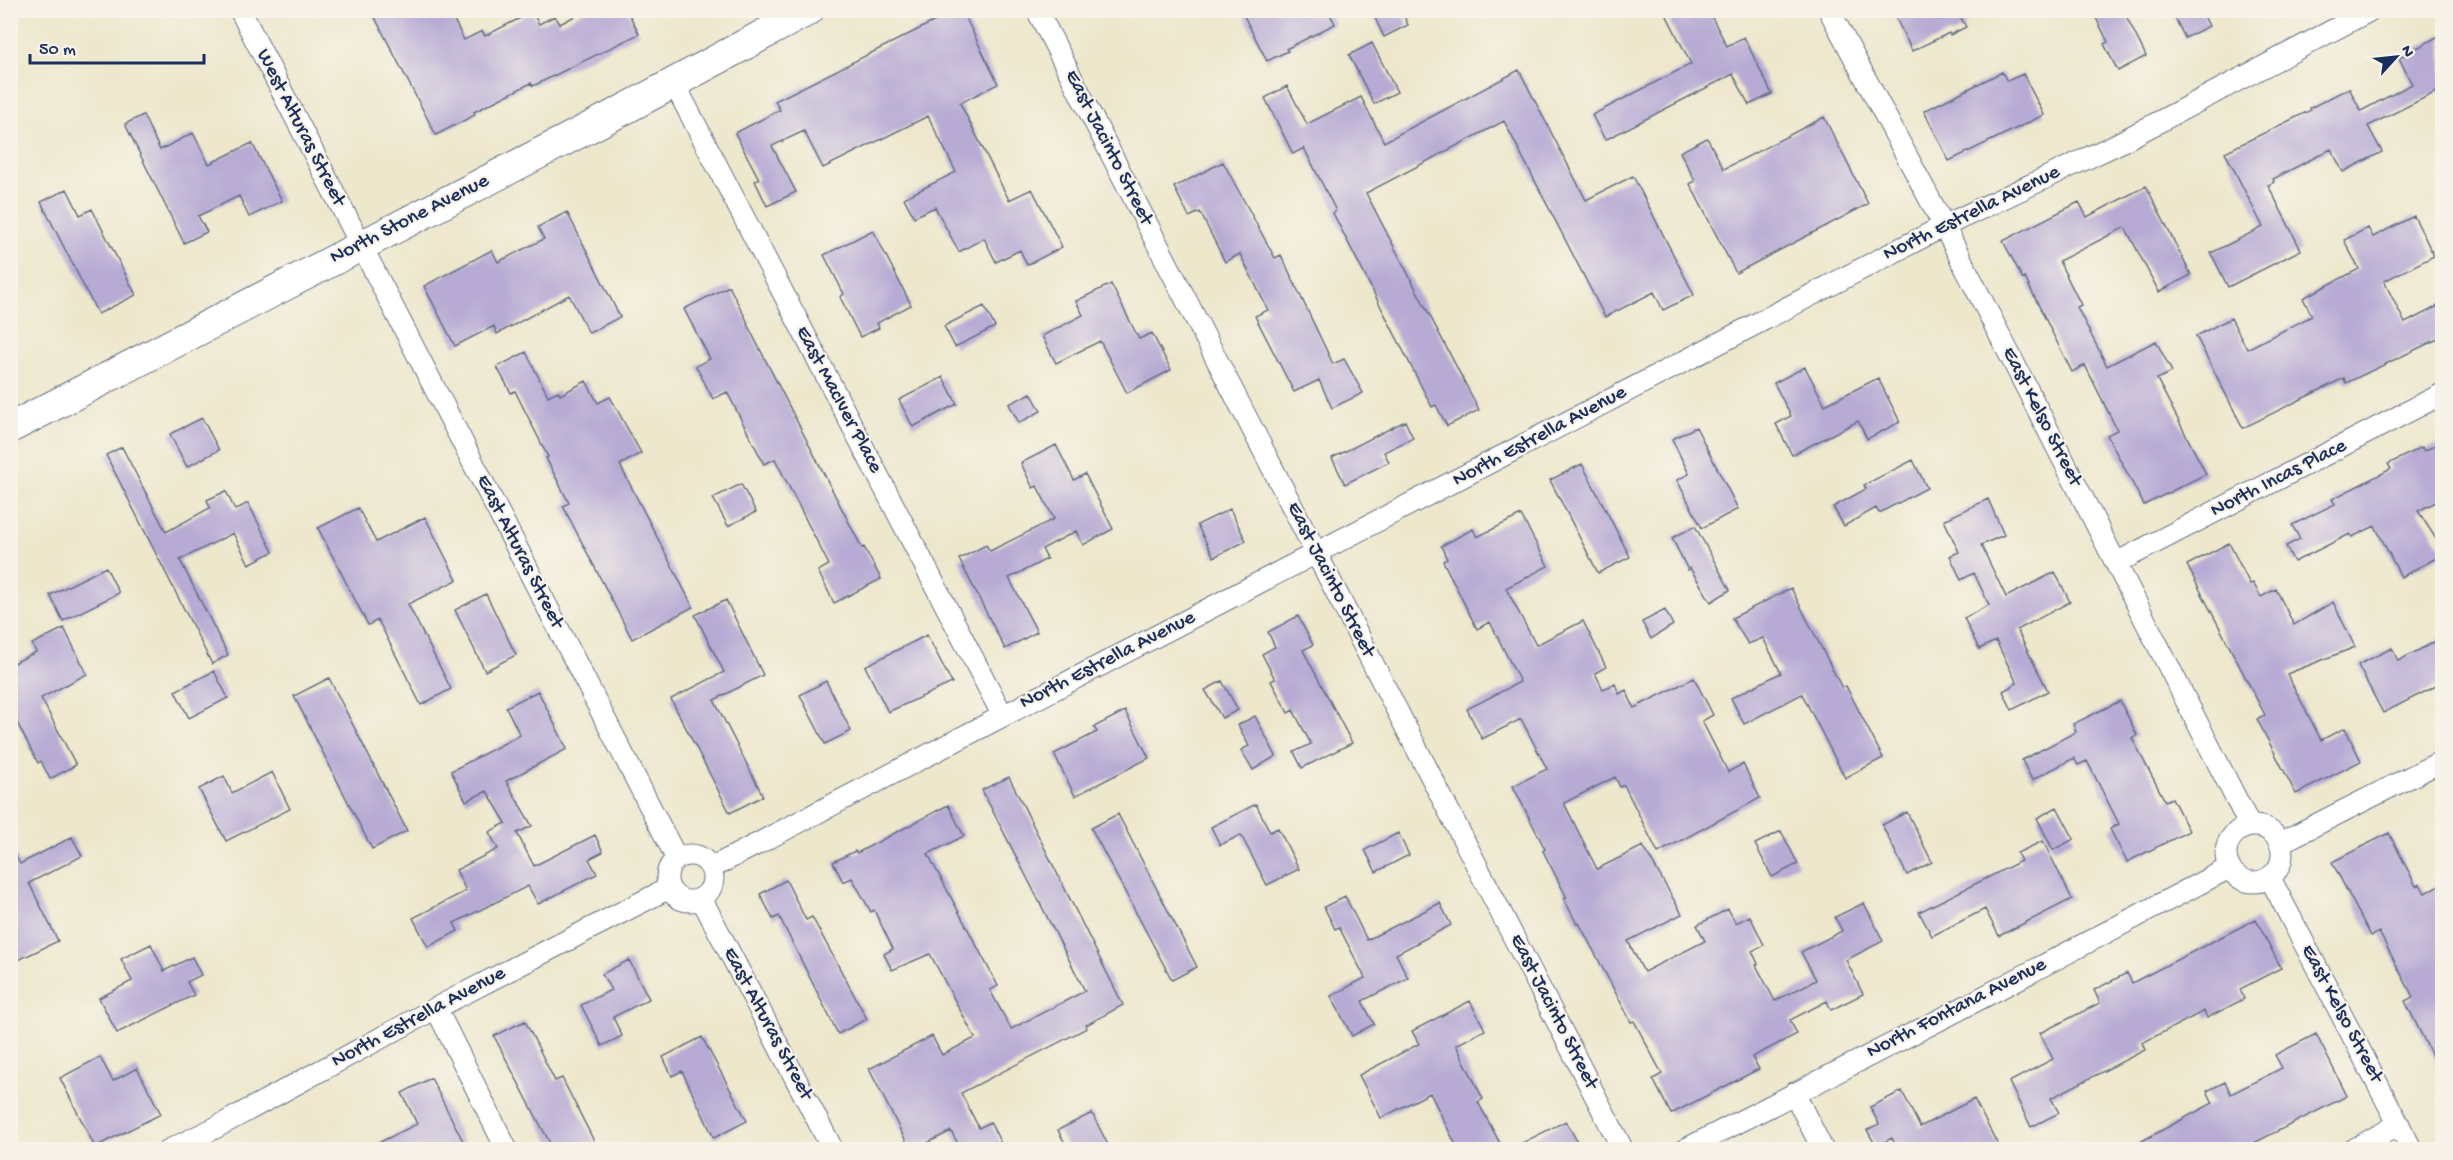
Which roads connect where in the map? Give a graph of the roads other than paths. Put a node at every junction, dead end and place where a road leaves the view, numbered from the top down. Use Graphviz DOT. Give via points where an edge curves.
graph roads {
  1 [pos="240,10"];
  2 [pos="808,10"];
  3 [pos="1037,10"];
  4 [pos="1829,10"];
  5 [pos="2371,10"];
  6 [pos="674,83"];
  7 [pos="1944,226"];
  8 [pos="361,245"];
  9 [pos="2442,394"];
  10 [pos="10,428"];
  11 [pos="1317,554"];
  12 [pos="2116,563"];
  13 [pos="1003,716"];
  14 [pos="2442,761"];
  15 [pos="2250,826"];
  16 [pos="2280,843"];
  17 [pos="677,859"];
  18 [pos="711,868"];
  19 [pos="2229,868"];
  20 [pos="2270,878"];
  21 [pos="669,888"];
  22 [pos="700,898"];
  23 [pos="436,1008"];
  24 [pos="1794,1093"];
  25 [pos="2399,1124"];
  26 [pos="169,1149"];
  27 [pos="507,1149"];
  28 [pos="833,1149"];
  29 [pos="1623,1149"];
  30 [pos="1684,1149"];
  31 [pos="1823,1149"];
  32 [pos="2354,1149"];
  33 [pos="2412,1149"];
  1 -- 8 [label="street, West Alturas Street"];
  2 -- 6 [label="main road, North Stone Avenue"];
  3 -- 11 [label="street, East Jacinto Street"];
  4 -- 7 [label="street, East Kelso Street"];
  5 -- 7 [label="street, North Estrella Avenue" via="2117,144"];
  6 -- 8 [label="main road, North Stone Avenue"];
  6 -- 13 [label="street, East MacIver Place"];
  7 -- 11 [label="street, North Estrella Avenue"];
  7 -- 12 [label="street, East Kelso Street"];
  8 -- 10 [label="main road, North Stone Avenue"];
  8 -- 17 [label="street, East Alturas Street"];
  9 -- 12 [label="street, North Incas Place"];
  11 -- 13 [label="street, North Estrella Avenue"];
  11 -- 29 [label="street, East Jacinto Street"];
  12 -- 15 [label="street, East Kelso Street"];
  13 -- 18 [label="street, North Estrella Avenue"];
  14 -- 16 [label="street"];
  15 -- 16 [label="street" via="2268,830"];
  15 -- 19 [label="street" via="2241,829 2228,843"];
  16 -- 20 [label="street" via="2282,860"];
  17 -- 18 [label="street" via="692,855"];
  17 -- 21 [label="street" via="669,869"];
  18 -- 22 [label="street" via="710,889"];
  19 -- 20 [label="street" via="2247,882"];
  19 -- 24 [label="street, North Fontana Avenue"];
  20 -- 25 [label="street, East Kelso Street"];
  21 -- 22 [label="street" via="680,899"];
  21 -- 23 [label="street, North Estrella Avenue"];
  22 -- 28 [label="street, East Alturas Street"];
  23 -- 26 [label="street, North Estrella Avenue"];
  23 -- 27 [label="street"];
  24 -- 30 [label="street, North Fontana Avenue"];
  24 -- 31 [label="street"];
  25 -- 32 [label="street"];
  25 -- 33 [label="street, East Kelso Street"];
}
